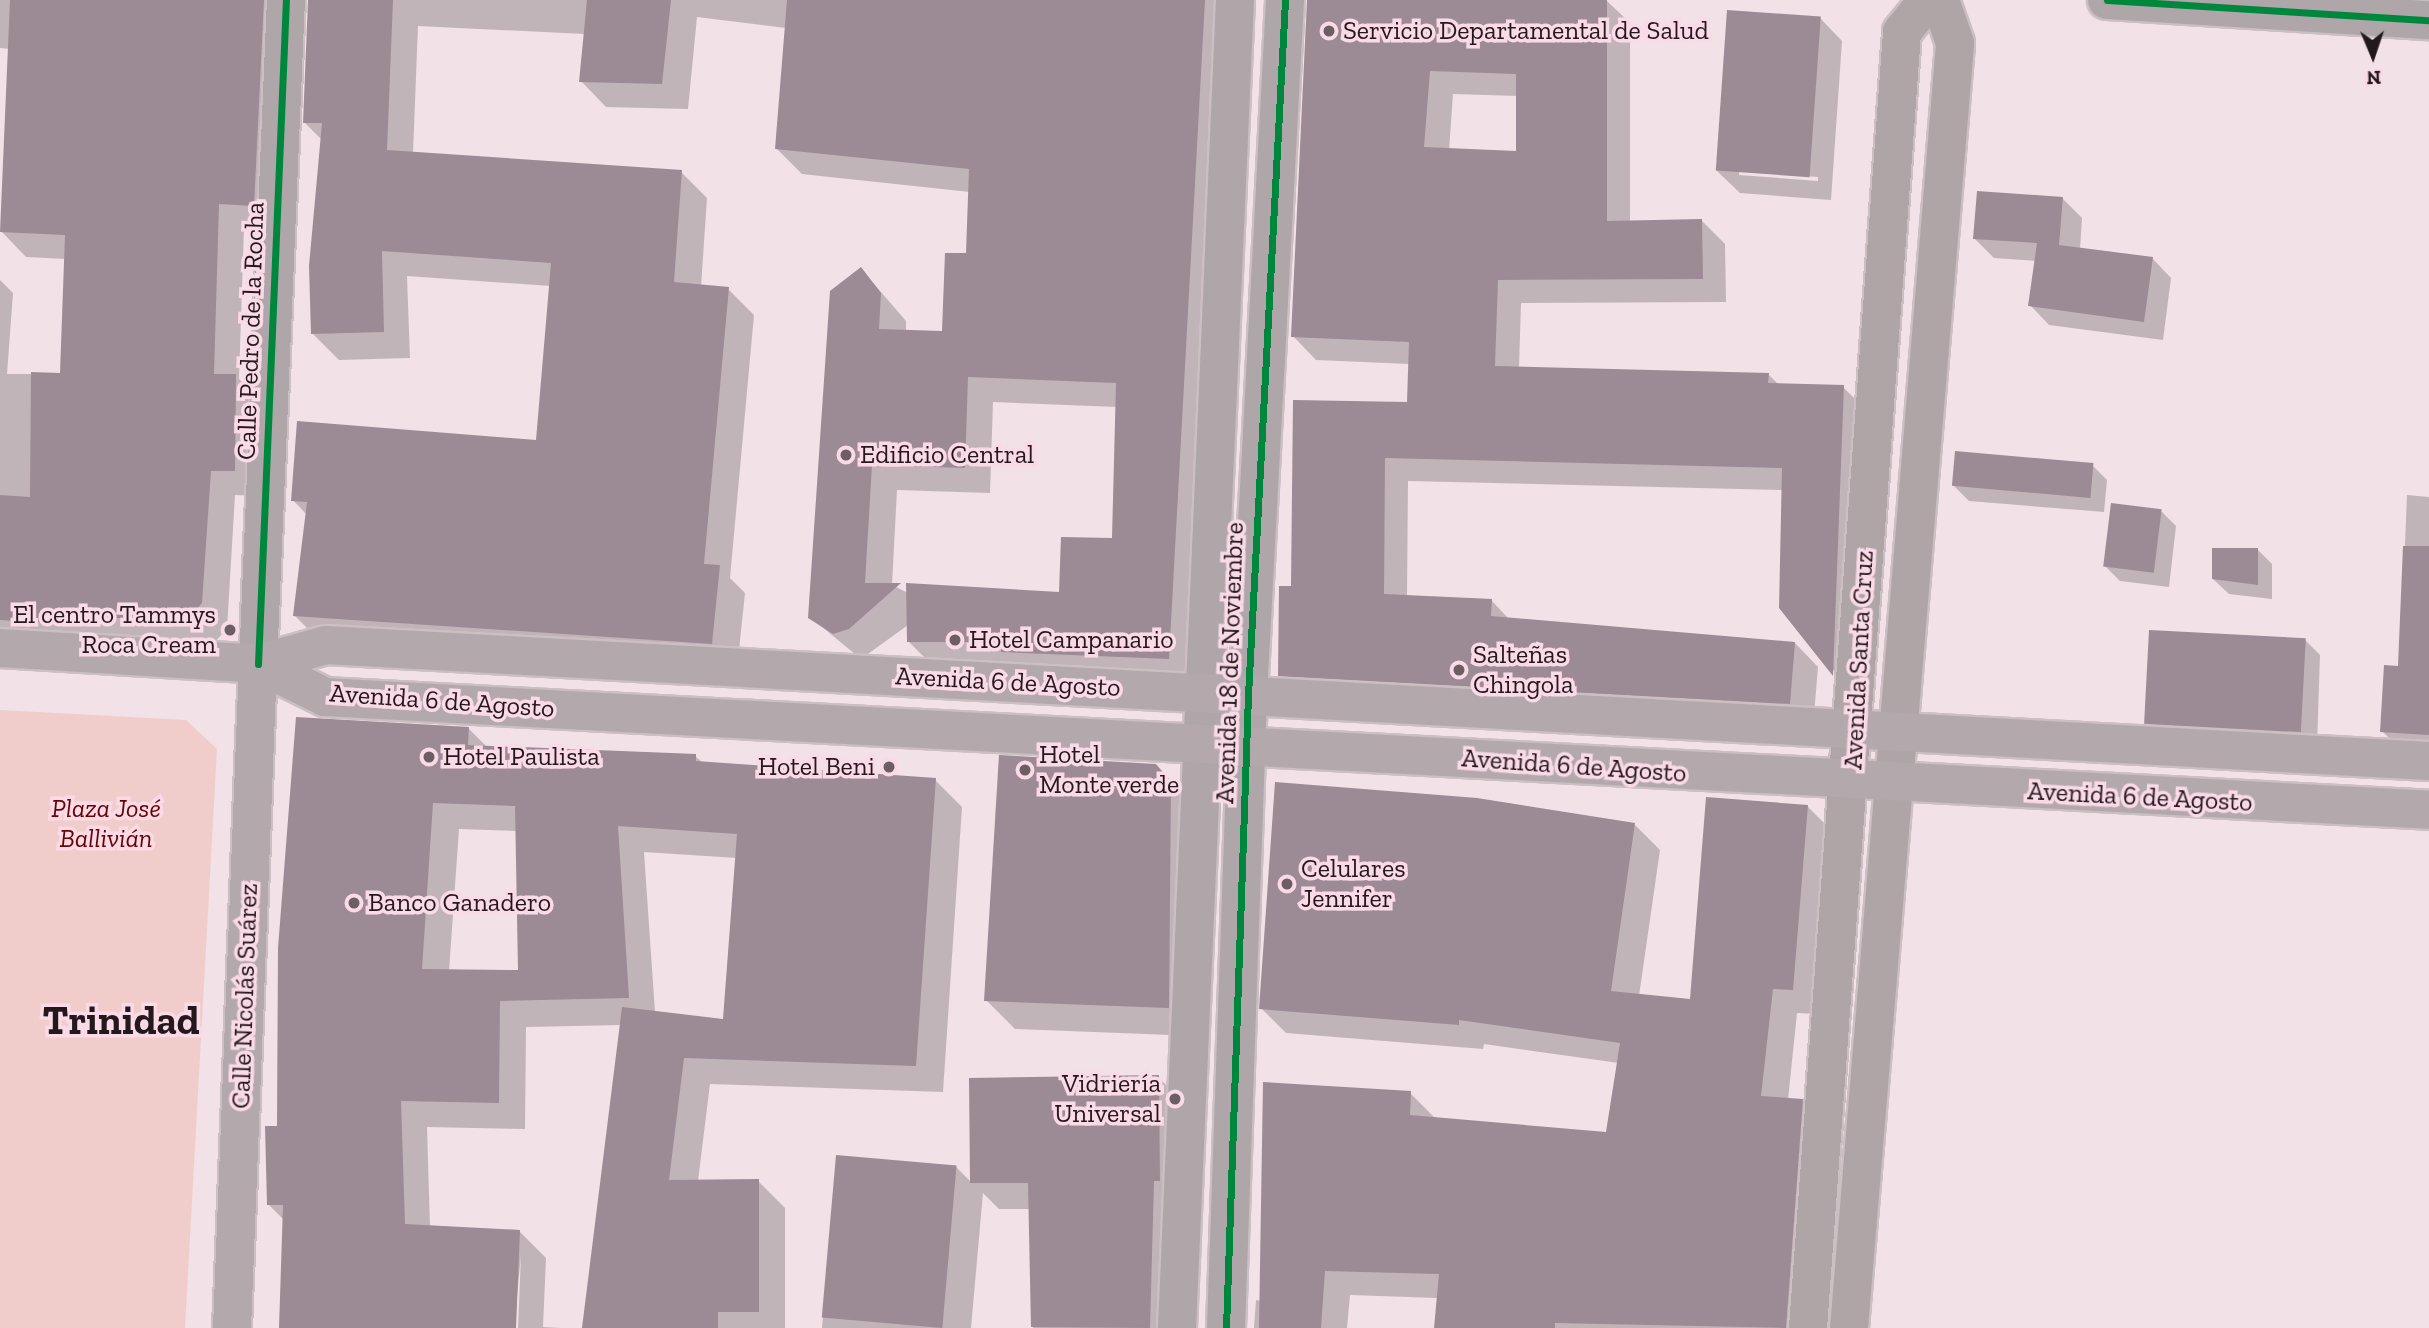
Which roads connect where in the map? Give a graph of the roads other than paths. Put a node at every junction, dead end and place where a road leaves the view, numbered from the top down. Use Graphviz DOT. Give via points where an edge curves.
graph roads {
  1 [pos="286,0"];
  2 [pos="1235,0"];
  3 [pos="1285,0"];
  4 [pos="1928,0"];
  5 [pos="1940,0"];
  6 [pos="2107,0"];
  7 [pos="2429,20"];
  8 [pos="0,648"];
  9 [pos="258,664"];
  10 [pos="1209,693"];
  11 [pos="1248,695"];
  12 [pos="1852,731"];
  13 [pos="1900,734"];
  14 [pos="1206,744"];
  15 [pos="1247,746"];
  16 [pos="2429,761"];
  17 [pos="1852,784"];
  18 [pos="1896,786"];
  19 [pos="2429,810"];
  20 [pos="232,1328"];
  21 [pos="1177,1328"];
  22 [pos="1226,1328"];
  23 [pos="1808,1328"];
  24 [pos="1849,1328"];
  1 -- 9 [label="street, Calle Pedro de la Rocha"];
  2 -- 10 [label="street, Avenida 18 de Noviembre"];
  3 -- 11 [label="street, Avenida 18 de Noviembre"];
  4 -- 12 [label="main road, Avenida Santa Cruz" via="1902,32"];
  5 -- 13 [label="main road, Avenida Santa Cruz" via="1955,43"];
  6 -- 7 [label="street"];
  8 -- 9 [label="main road"];
  9 -- 10 [label="main road, Avenida 6 de Agosto" via="326,645"];
  9 -- 14 [label="main road, Avenida 6 de Agosto" via="325,697"];
  9 -- 20 [label="main road, Calle Nicolás Suárez"];
  10 -- 11 [label="main road, Avenida 6 de Agosto"];
  10 -- 14 [label="street, Avenida 18 de Noviembre"];
  11 -- 12 [label="main road, Avenida 6 de Agosto"];
  11 -- 15 [label="street, Avenida 18 de Noviembre"];
  12 -- 13 [label="main road, Avenida 6 de Agosto"];
  12 -- 17 [label="main road, Avenida Santa Cruz"];
  13 -- 16 [label="main road, Avenida 6 de Agosto"];
  13 -- 18 [label="main road, Avenida Santa Cruz"];
  14 -- 15 [label="main road, Avenida 6 de Agosto"];
  14 -- 21 [label="street, Avenida 18 de Noviembre"];
  15 -- 17 [label="main road, Avenida 6 de Agosto"];
  15 -- 22 [label="street, Avenida 18 de Noviembre"];
  17 -- 18 [label="main road, Avenida 6 de Agosto"];
  17 -- 23 [label="main road, Avenida Santa Cruz"];
  18 -- 19 [label="main road, Avenida 6 de Agosto"];
  18 -- 24 [label="main road, Avenida Santa Cruz"];
}
